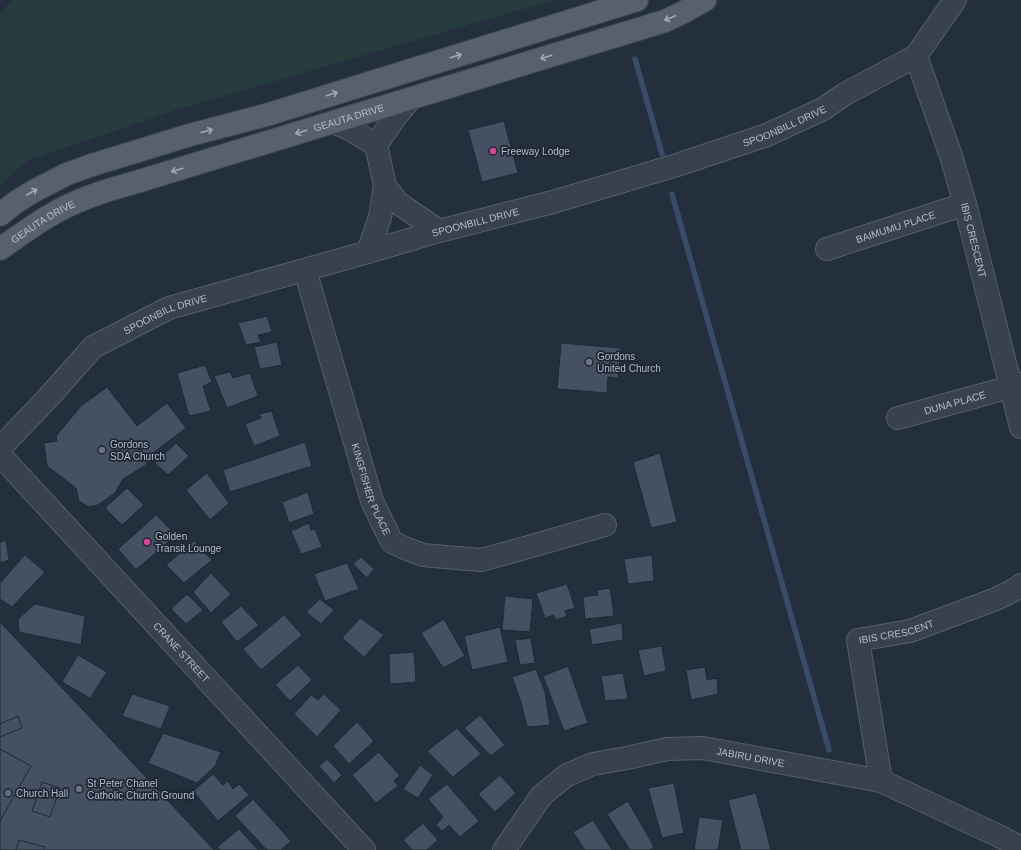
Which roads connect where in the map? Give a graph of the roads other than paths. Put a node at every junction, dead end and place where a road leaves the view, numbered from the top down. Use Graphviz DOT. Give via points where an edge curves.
graph roads {
  1 [pos="637,0"];
  2 [pos="705,0"];
  3 [pos="955,0"];
  4 [pos="916,56"];
  5 [pos="410,99"];
  6 [pos="333,122"];
  7 [pos="376,145"];
  8 [pos="385,186"];
  9 [pos="965,204"];
  10 [pos="0,215"];
  11 [pos="440,231"];
  12 [pos="0,249"];
  13 [pos="827,249"];
  14 [pos="368,252"];
  15 [pos="305,270"];
  16 [pos="1016,386"];
  17 [pos="898,418"];
  18 [pos="1021,427"];
  19 [pos="0,448"];
  20 [pos="0,455"];
  21 [pos="605,525"];
  22 [pos="1021,585"];
  23 [pos="881,781"];
  24 [pos="1021,848"];
  25 [pos="364,850"];
  26 [pos="504,850"];
  10 -- 1 [label="main road, one-way" via="34,191 92,164 266,115"];
  2 -- 5 [label="main road, GEAUTA DRIVE, one-way" via="665,21"];
  3 -- 4 [label="street, SPOONBILL DRIVE"];
  4 -- 9 [label="street, IBIS CRESCENT" via="949,149"];
  4 -- 11 [label="street, SPOONBILL DRIVE" via="845,94 823,109 767,135 561,200"];
  5 -- 6 [label="main road, GEAUTA DRIVE"];
  5 -- 7 [label="street"];
  6 -- 7 [label="street"];
  6 -- 12 [label="main road, GEAUTA DRIVE, one-way" via="85,198 48,216"];
  7 -- 8 [label="street"];
  8 -- 11 [label="street" via="398,203"];
  8 -- 14 [label="street" via="380,217"];
  9 -- 13 [label="street, BAIMUMU PLACE"];
  9 -- 16 [label="street, IBIS CRESCENT"];
  11 -- 14 [label="street, SPOONBILL DRIVE"];
  14 -- 15 [label="street, SPOONBILL DRIVE"];
  15 -- 19 [label="street, SPOONBILL DRIVE" via="169,308 93,347"];
  15 -- 21 [label="street, KINGFISHER PLACE" via="372,501 392,542 423,555 481,560"];
  16 -- 17 [label="street, DUNA PLACE"];
  16 -- 18 [label="street, IBIS CRESCENT"];
  20 -- 25 [label="street, CRANE STREET"];
  22 -- 23 [label="street, IBIS CRESCENT" via="996,600 910,631 858,640"];
  23 -- 24 [label="street, JABIRU DRIVE"];
  23 -- 26 [label="street, JABIRU DRIVE" via="702,748 667,749 593,764 567,775 542,794"];
}
